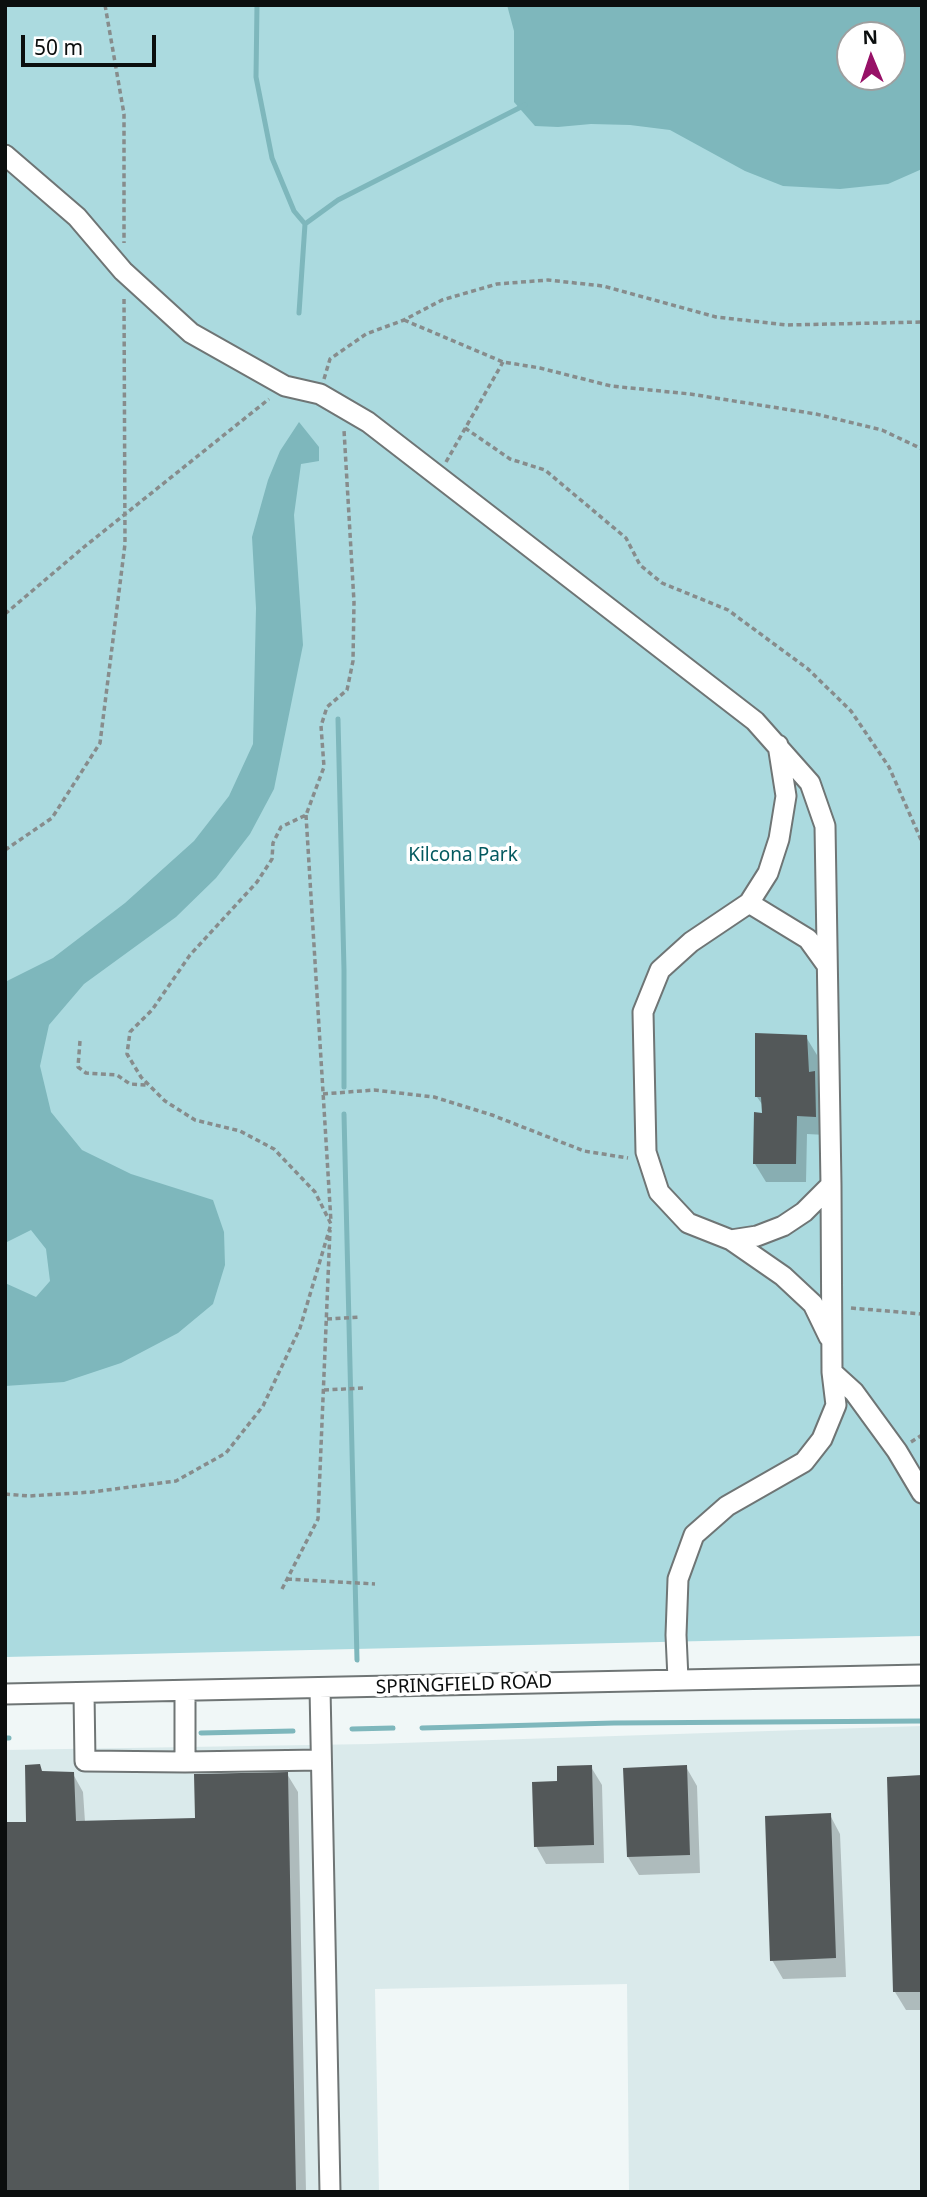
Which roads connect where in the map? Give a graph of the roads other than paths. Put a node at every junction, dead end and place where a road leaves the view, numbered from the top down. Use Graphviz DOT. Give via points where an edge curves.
graph roads {
  1 [pos="5,155"];
  2 [pos="778,746"];
  3 [pos="749,903"];
  4 [pos="826,964"];
  5 [pos="831,1185"];
  6 [pos="731,1240"];
  7 [pos="831,1341"];
  8 [pos="832,1372"];
  9 [pos="922,1493"];
  10 [pos="922,1675"];
  11 [pos="678,1679"];
  12 [pos="320,1688"];
  13 [pos="185,1691"];
  14 [pos="84,1693"];
  15 [pos="5,1694"];
  16 [pos="321,1760"];
  17 [pos="185,1762"];
  18 [pos="330,2192"];
  1 -- 2 [label="street" via="77,217 123,271 191,333 285,386 320,394 368,422 755,722"];
  2 -- 3 [label="street" via="786,796 779,839 768,873"];
  2 -- 4 [label="street" via="810,783 825,826"];
  3 -- 4 [label="street" via="808,939"];
  3 -- 6 [label="street" via="691,942 660,970 643,1012 646,1153 659,1192 688,1223"];
  4 -- 5 [label="street"];
  5 -- 6 [label="street" via="783,1226"];
  5 -- 7 [label="street"];
  6 -- 7 [label="street" via="783,1276 813,1304"];
  7 -- 8 [label="street"];
  8 -- 9 [label="street" via="854,1392"];
  8 -- 11 [label="street" via="836,1405 822,1439 804,1462 727,1506 694,1535 678,1579"];
  10 -- 11 [label="street, SPRINGFIELD ROAD"];
  11 -- 12 [label="street, SPRINGFIELD ROAD"];
  12 -- 13 [label="street, SPRINGFIELD ROAD"];
  12 -- 16 [label="street"];
  13 -- 14 [label="street, SPRINGFIELD ROAD"];
  13 -- 17 [label="street"];
  14 -- 15 [label="street, SPRINGFIELD ROAD"];
  14 -- 17 [label="street" via="85,1761"];
  16 -- 17 [label="street"];
  16 -- 18 [label="street"];
}
